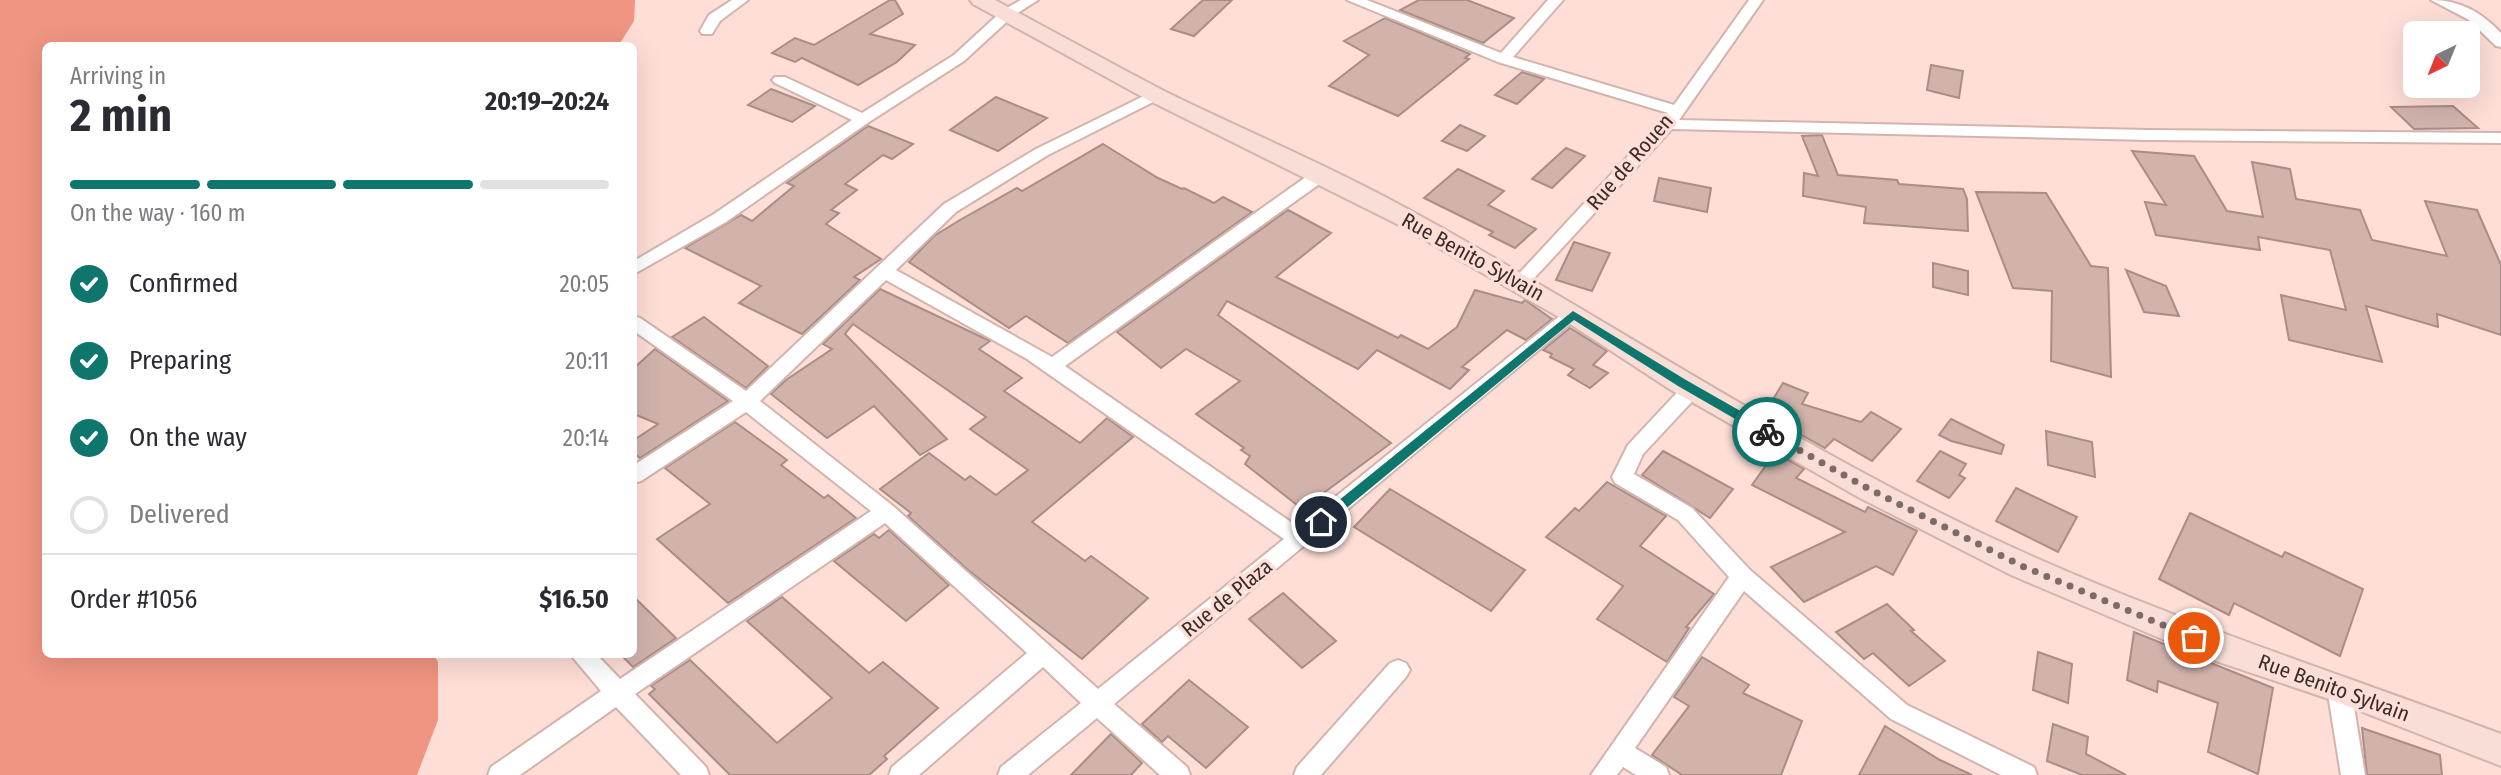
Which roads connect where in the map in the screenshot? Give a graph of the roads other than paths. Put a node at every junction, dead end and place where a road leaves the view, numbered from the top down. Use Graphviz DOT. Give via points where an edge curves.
graph roads {
  1 [pos="741,0"];
  2 [pos="981,0"];
  3 [pos="1354,0"];
  4 [pos="1556,0"];
  5 [pos="1756,0"];
  6 [pos="2438,0"];
  7 [pos="1019,7"];
  8 [pos="708,31"];
  9 [pos="2501,43"];
  10 [pos="1503,59"];
  11 [pos="780,80"];
  12 [pos="1156,95"];
  13 [pos="1672,117"];
  14 [pos="863,119"];
  15 [pos="2501,138"];
  16 [pos="1319,176"];
  17 [pos="637,266"];
  18 [pos="884,271"];
  19 [pos="1520,283"];
  20 [pos="1573,314"];
  21 [pos="637,324"];
  22 [pos="1052,366"];
  23 [pos="1692,389"];
  24 [pos="748,401"];
  25 [pos="637,473"];
  26 [pos="887,512"];
  27 [pos="1300,539"];
  28 [pos="1742,576"];
  29 [pos="1043,653"];
  30 [pos="585,658"];
  31 [pos="1398,670"];
  32 [pos="2339,688"];
  33 [pos="617,693"];
  34 [pos="1095,704"];
  35 [pos="2501,750"];
  36 [pos="1620,752"];
  37 [pos="500,775"];
  38 [pos="697,775"];
  39 [pos="901,775"];
  40 [pos="1010,775"];
  41 [pos="1178,775"];
  42 [pos="1306,775"];
  43 [pos="1603,775"];
  44 [pos="1657,775"];
  45 [pos="2025,775"];
  46 [pos="2353,775"];
  1 -- 8 [label="street" via="714,18"];
  2 -- 7 [label="main road, Rue Benito Sylvain"];
  3 -- 10 [label="street"];
  4 -- 10 [label="street"];
  5 -- 13 [label="street, Rue de Rouen"];
  6 -- 9 [label="street" via="2486,25"];
  7 -- 12 [label="main road, Rue Benito Sylvain"];
  7 -- 14 [label="street" via="959,58"];
  10 -- 13 [label="street"];
  11 -- 14 [label="street"];
  12 -- 16 [label="main road, Rue Benito Sylvain"];
  12 -- 18 [label="street" via="1042,152 950,208"];
  13 -- 15 [label="street" via="2148,135"];
  13 -- 19 [label="street, Rue de Rouen"];
  14 -- 17 [label="street" via="720,218"];
  16 -- 19 [label="main road, Rue Benito Sylvain" via="1410,220"];
  16 -- 22 [label="street"];
  18 -- 22 [label="street"];
  18 -- 24 [label="street"];
  19 -- 20 [label="main road, Rue Benito Sylvain"];
  20 -- 23 [label="main road, Rue Benito Sylvain"];
  20 -- 27 [label="street, Rue de Plaza"];
  21 -- 24 [label="street"];
  22 -- 27 [label="street"];
  23 -- 28 [label="street" via="1634,450 1622,477 1685,514"];
  23 -- 32 [label="main road, Rue Benito Sylvain" via="1869,489 2022,566 2219,648"];
  24 -- 25 [label="street"];
  24 -- 26 [label="street"];
  26 -- 29 [label="street"];
  26 -- 33 [label="street"];
  27 -- 34 [label="street, Rue de Plaza"];
  28 -- 36 [label="street"];
  28 -- 45 [label="street" via="1899,712"];
  29 -- 34 [label="street"];
  29 -- 39 [label="street"];
  30 -- 33 [label="street"];
  31 -- 42 [label="street"];
  32 -- 35 [label="main road, Rue Benito Sylvain"];
  32 -- 46 [label="street"];
  33 -- 37 [label="street"];
  33 -- 38 [label="street"];
  34 -- 40 [label="street, Rue de Plaza"];
  34 -- 41 [label="street"];
  36 -- 43 [label="street"];
  36 -- 44 [label="street"];
}
